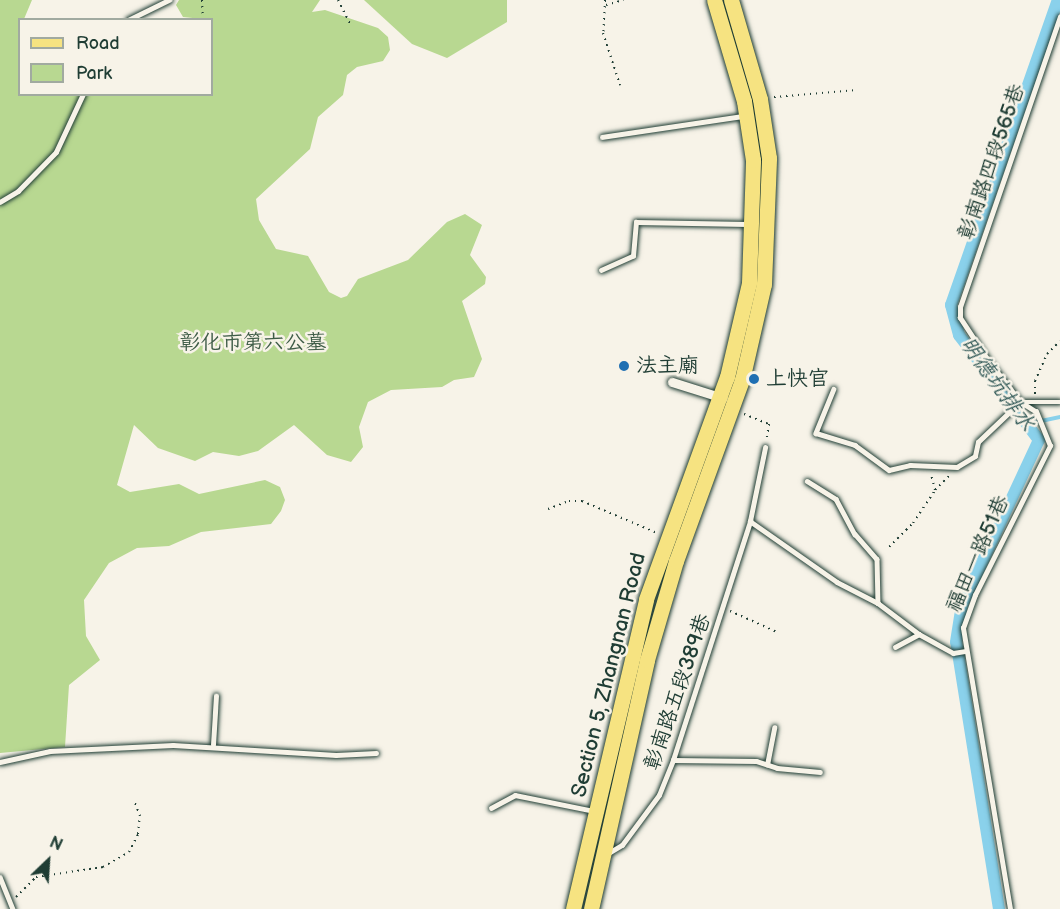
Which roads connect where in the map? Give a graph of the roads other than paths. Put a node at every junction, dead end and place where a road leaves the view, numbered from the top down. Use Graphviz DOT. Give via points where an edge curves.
graph roads {
  1 [pos="169,0"];
  2 [pos="714,0"];
  3 [pos="731,0"];
  4 [pos="132,18"];
  5 [pos="1060,18"];
  6 [pos="82,96"];
  7 [pos="746,116"];
  8 [pos="602,137"];
  9 [pos="0,202"];
  10 [pos="752,224"];
  11 [pos="601,270"];
  12 [pos="960,318"];
  13 [pos="672,382"];
  14 [pos="834,389"];
  15 [pos="721,395"];
  16 [pos="1060,402"];
  17 [pos="1018,404"];
  18 [pos="732,410"];
  19 [pos="765,448"];
  20 [pos="807,482"];
  21 [pos="750,521"];
  22 [pos="878,603"];
  23 [pos="919,634"];
  24 [pos="895,647"];
  25 [pos="964,651"];
  26 [pos="216,696"];
  27 [pos="774,728"];
  28 [pos="213,745"];
  29 [pos="376,753"];
  30 [pos="674,760"];
  31 [pos="0,762"];
  32 [pos="767,765"];
  33 [pos="820,772"];
  34 [pos="491,808"];
  35 [pos="596,811"];
  36 [pos="605,855"];
  37 [pos="0,877"];
  38 [pos="13,909"];
  39 [pos="573,909"];
  40 [pos="591,909"];
  41 [pos="1010,909"];
  1 -- 4 [label="lane"];
  2 -- 7 [label="main road, Section 5, Zhangnan Road"];
  3 -- 18 [label="main road, Section 5, Zhangnan Road" via="760,99 769,158 764,284 753,342"];
  5 -- 12 [label="lane, 彰南路四段565巷" via="962,295"];
  6 -- 9 [label="lane" via="56,152 18,191"];
  7 -- 8 [label="lane"];
  7 -- 10 [label="main road, Section 5, Zhangnan Road" via="753,160"];
  10 -- 11 [label="lane" via="636,222 633,256"];
  10 -- 15 [label="main road, Section 5, Zhangnan Road" via="745,305"];
  12 -- 17 [label="lane, 福田一路51巷"];
  13 -- 15 [label="street"];
  14 -- 17 [label="lane" via="816,433 855,445 889,471 910,465 957,467 975,456 978,442"];
  15 -- 18 [label="street"];
  15 -- 35 [label="main road, Section 5, Zhangnan Road" via="666,537 631,654"];
  16 -- 17 [label="lane"];
  17 -- 25 [label="lane, 福田一路51巷" via="1036,412 1050,446 975,595 963,628"];
  18 -- 36 [label="main road, Section 5, Zhangnan Road" via="676,561 647,660"];
  19 -- 21 [label="lane, 彰南路五段389巷"];
  20 -- 22 [label="lane" via="832,494 855,534 877,559"];
  21 -- 22 [label="lane" via="837,582"];
  21 -- 30 [label="lane, 彰南路五段389巷"];
  22 -- 23 [label="lane"];
  23 -- 24 [label="lane"];
  23 -- 25 [label="lane" via="953,653"];
  25 -- 41 [label="lane, 福田一路51巷"];
  26 -- 28 [label="lane"];
  27 -- 32 [label="lane"];
  28 -- 29 [label="lane" via="336,755"];
  28 -- 31 [label="lane" via="50,751"];
  30 -- 32 [label="lane" via="756,761"];
  30 -- 36 [label="lane, 彰南路五段389巷" via="658,795 634,829 622,845"];
  32 -- 33 [label="lane"];
  34 -- 35 [label="lane" via="514,795"];
  35 -- 39 [label="main road, Section 5, Zhangnan Road"];
  36 -- 40 [label="main road, Section 5, Zhangnan Road"];
  37 -- 38 [label="lane"];
}
